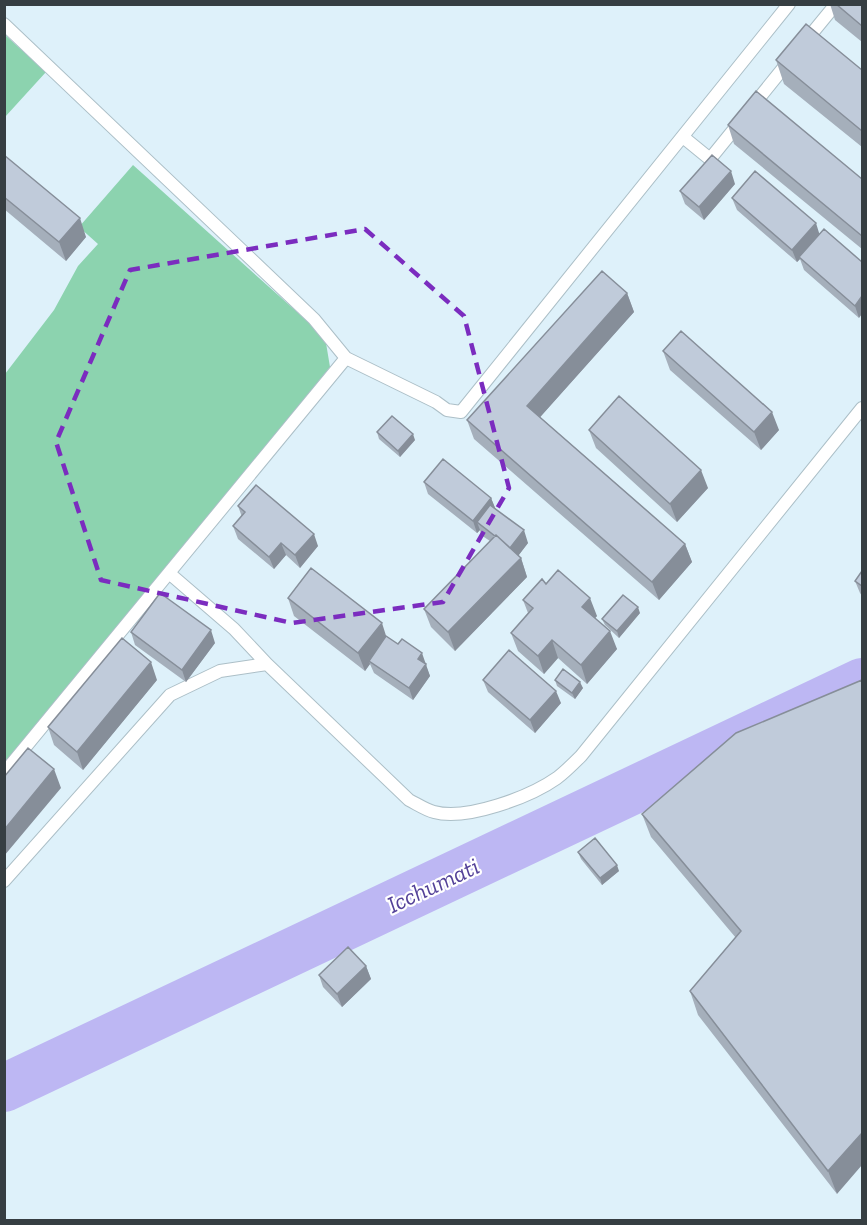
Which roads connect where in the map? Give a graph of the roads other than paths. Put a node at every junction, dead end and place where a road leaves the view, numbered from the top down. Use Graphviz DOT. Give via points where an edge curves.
graph roads {
  1 [pos="789,4"];
  2 [pos="836,4"];
  3 [pos="4,24"];
  4 [pos="683,137"];
  5 [pos="346,358"];
  6 [pos="862,408"];
  7 [pos="169,573"];
  8 [pos="267,664"];
  9 [pos="4,773"];
  10 [pos="4,881"];
  1 -- 4 [label="lane"];
  2 -- 4 [label="lane" via="710,159"];
  3 -- 5 [label="lane" via="314,319"];
  4 -- 5 [label="lane" via="461,412 447,410"];
  5 -- 7 [label="lane"];
  6 -- 8 [label="lane" via="580,756 558,778 529,795 458,813 435,812 409,800"];
  7 -- 8 [label="lane" via="234,629"];
  7 -- 9 [label="lane"];
  8 -- 10 [label="lane" via="220,671 170,695"];
}
